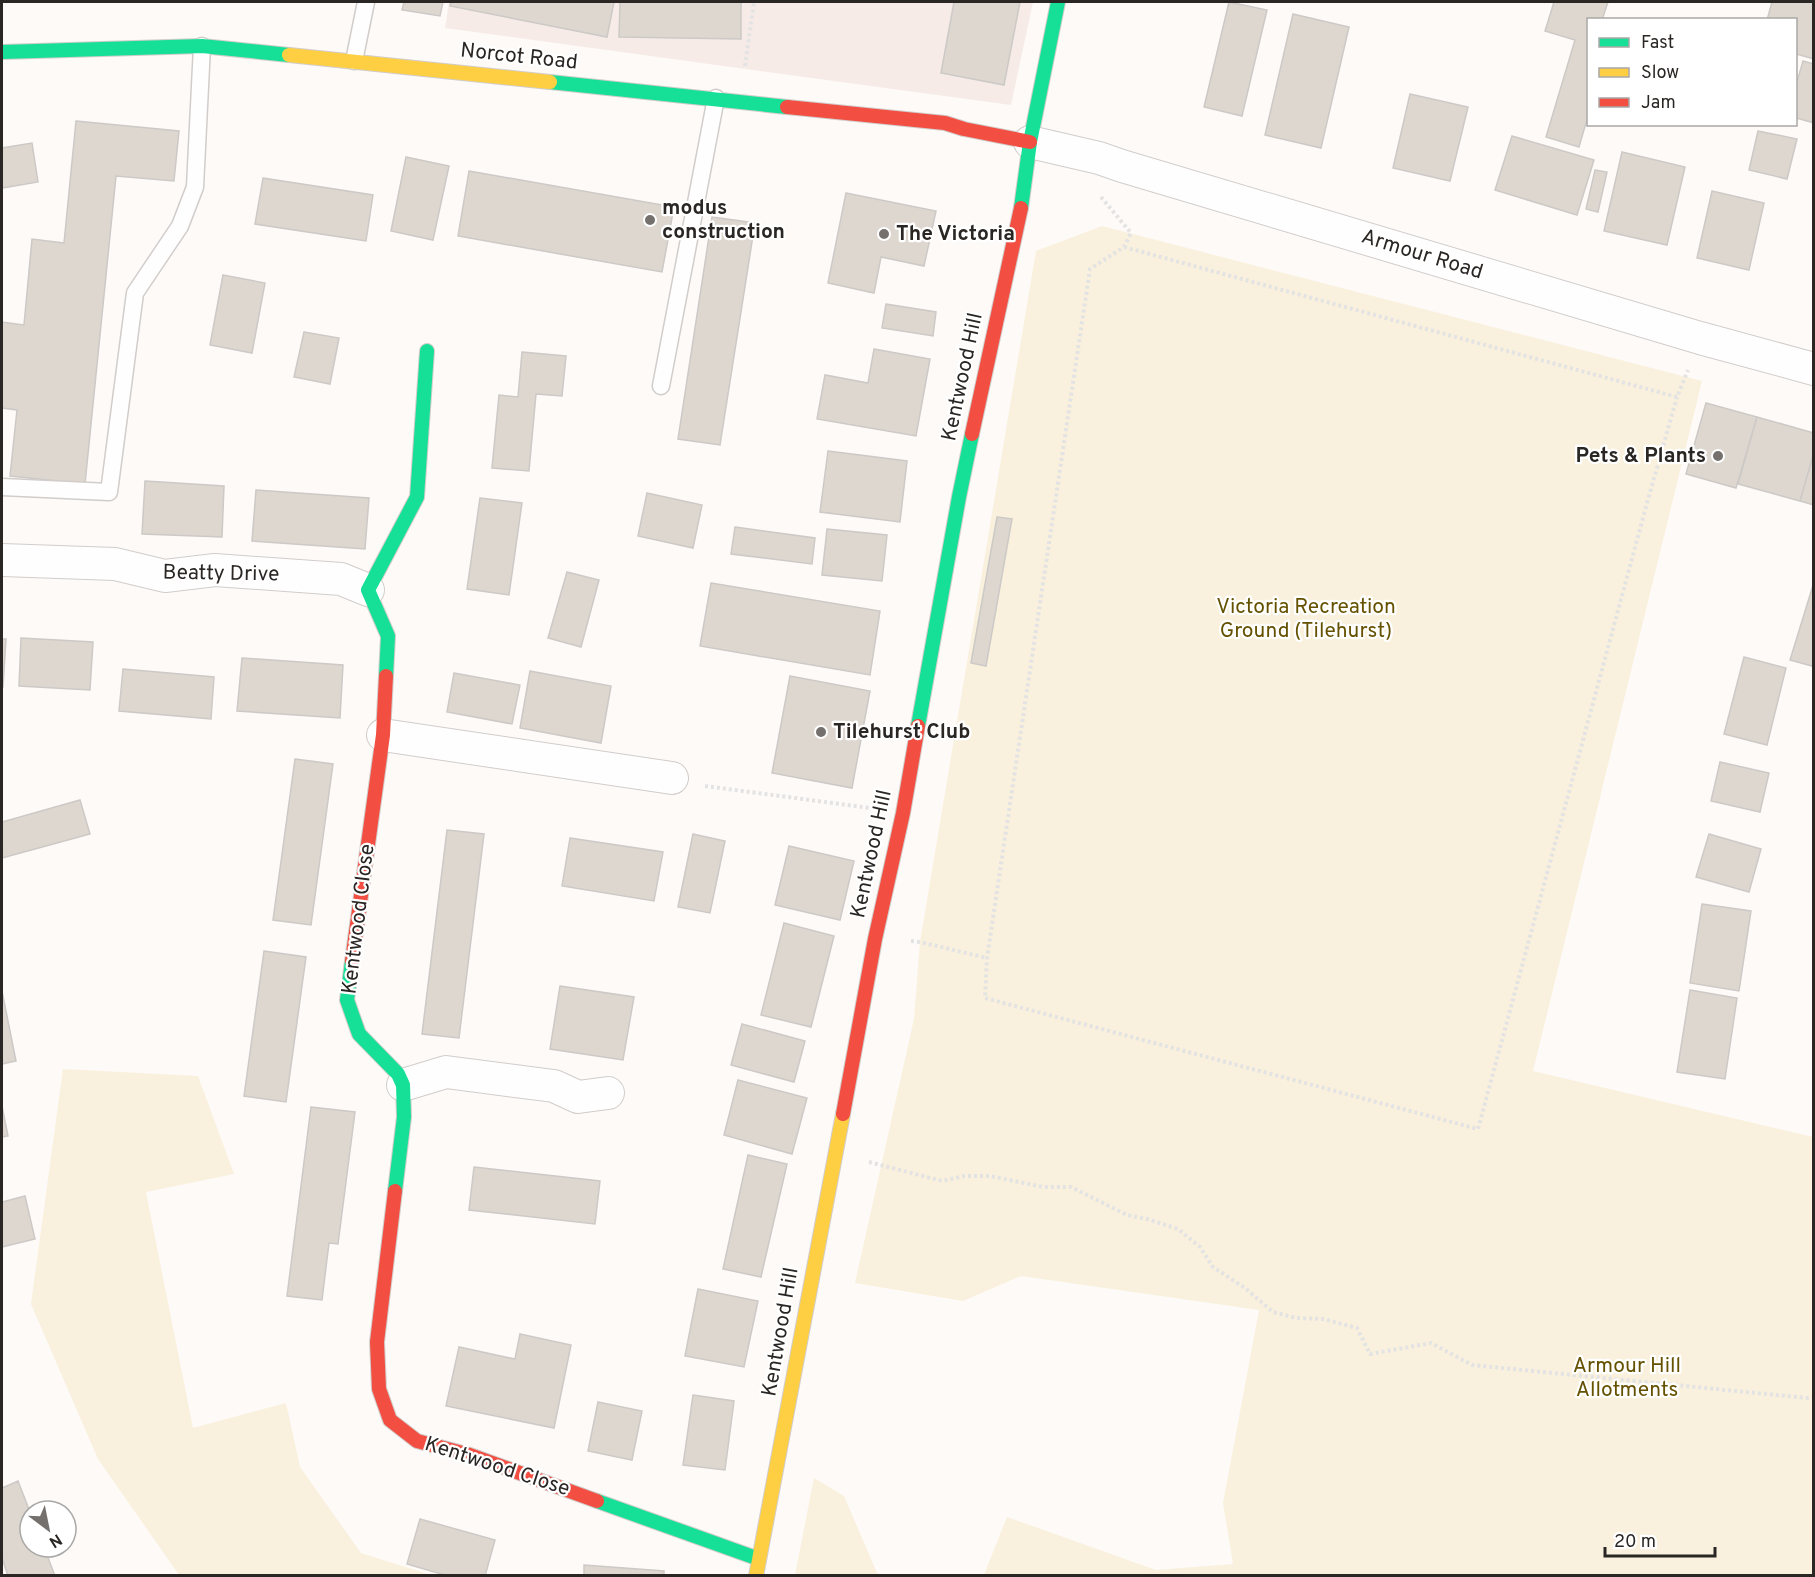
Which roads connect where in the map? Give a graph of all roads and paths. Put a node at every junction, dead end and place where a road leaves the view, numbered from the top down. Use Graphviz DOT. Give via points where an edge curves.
graph roads {
  1 [pos="366,2"];
  2 [pos="754,2"];
  3 [pos="1058,2"];
  4 [pos="202,46"];
  5 [pos="2,52"];
  6 [pos="354,61"];
  7 [pos="716,98"];
  8 [pos="741,101"];
  9 [pos="1030,141"];
  10 [pos="1097,192"];
  11 [pos="1124,247"];
  12 [pos="1700,338"];
  13 [pos="427,351"];
  14 [pos="1812,363"];
  15 [pos="661,386"];
  16 [pos="1677,397"];
  17 [pos="2,487"];
  18 [pos="2,560"];
  19 [pos="368,590"];
  20 [pos="383,735"];
  21 [pos="672,778"];
  22 [pos="903,813"];
  23 [pos="920,942"];
  24 [pos="987,958"];
  25 [pos="403,1085"];
  26 [pos="608,1093"];
  27 [pos="835,1154"];
  28 [pos="1814,1397"];
  29 [pos="759,1559"];
  30 [pos="756,1575"];
  1 -- 6 [label="lane"];
  2 -- 8 [label="path"];
  3 -- 9 [label="street, Kentwood Hill"];
  4 -- 5 [label="street, Norcot Road"];
  4 -- 6 [label="street, Norcot Road"];
  4 -- 17 [label="lane" via="195,187 180,226 135,293 109,492"];
  6 -- 7 [label="street, Norcot Road"];
  7 -- 8 [label="street, Norcot Road"];
  7 -- 15 [label="lane"];
  8 -- 9 [label="street, Norcot Road" via="945,123"];
  9 -- 12 [label="street, Armour Road" via="1099,158"];
  9 -- 22 [label="street, Kentwood Hill" via="1020,213 959,497"];
  10 -- 11 [label="path" via="1131,233"];
  11 -- 16 [label="path"];
  11 -- 24 [label="path" via="1090,269"];
  12 -- 14 [label="street, Armour Road"];
  12 -- 16 [label="path"];
  13 -- 19 [label="street" via="417,497"];
  16 -- 24 [label="path" via="1478,1129 985,998"];
  18 -- 19 [label="street, Beatty Drive" via="115,564 165,576 215,570 341,579"];
  19 -- 20 [label="street, Kentwood Close" via="388,636"];
  20 -- 21 [label="street"];
  20 -- 25 [label="street, Kentwood Close" via="347,1000 359,1034 398,1074"];
  21 -- 22 [label="path" via="691,784"];
  22 -- 27 [label="street, Kentwood Hill"];
  23 -- 24 [label="path"];
  25 -- 26 [label="street" via="446,1072 554,1086 578,1097"];
  25 -- 29 [label="street, Kentwood Close" via="404,1117 377,1342 379,1389 390,1420 417,1441 470,1455"];
  27 -- 28 [label="path" via="942,1181 990,1176 1042,1187 1071,1187 1126,1215 1178,1229 1200,1247 1213,1267 1273,1312 1357,1328 1370,1354 1431,1343 1472,1365"];
  27 -- 29 [label="street, Kentwood Hill"];
  29 -- 30 [label="street, Kentwood Hill"];
}
